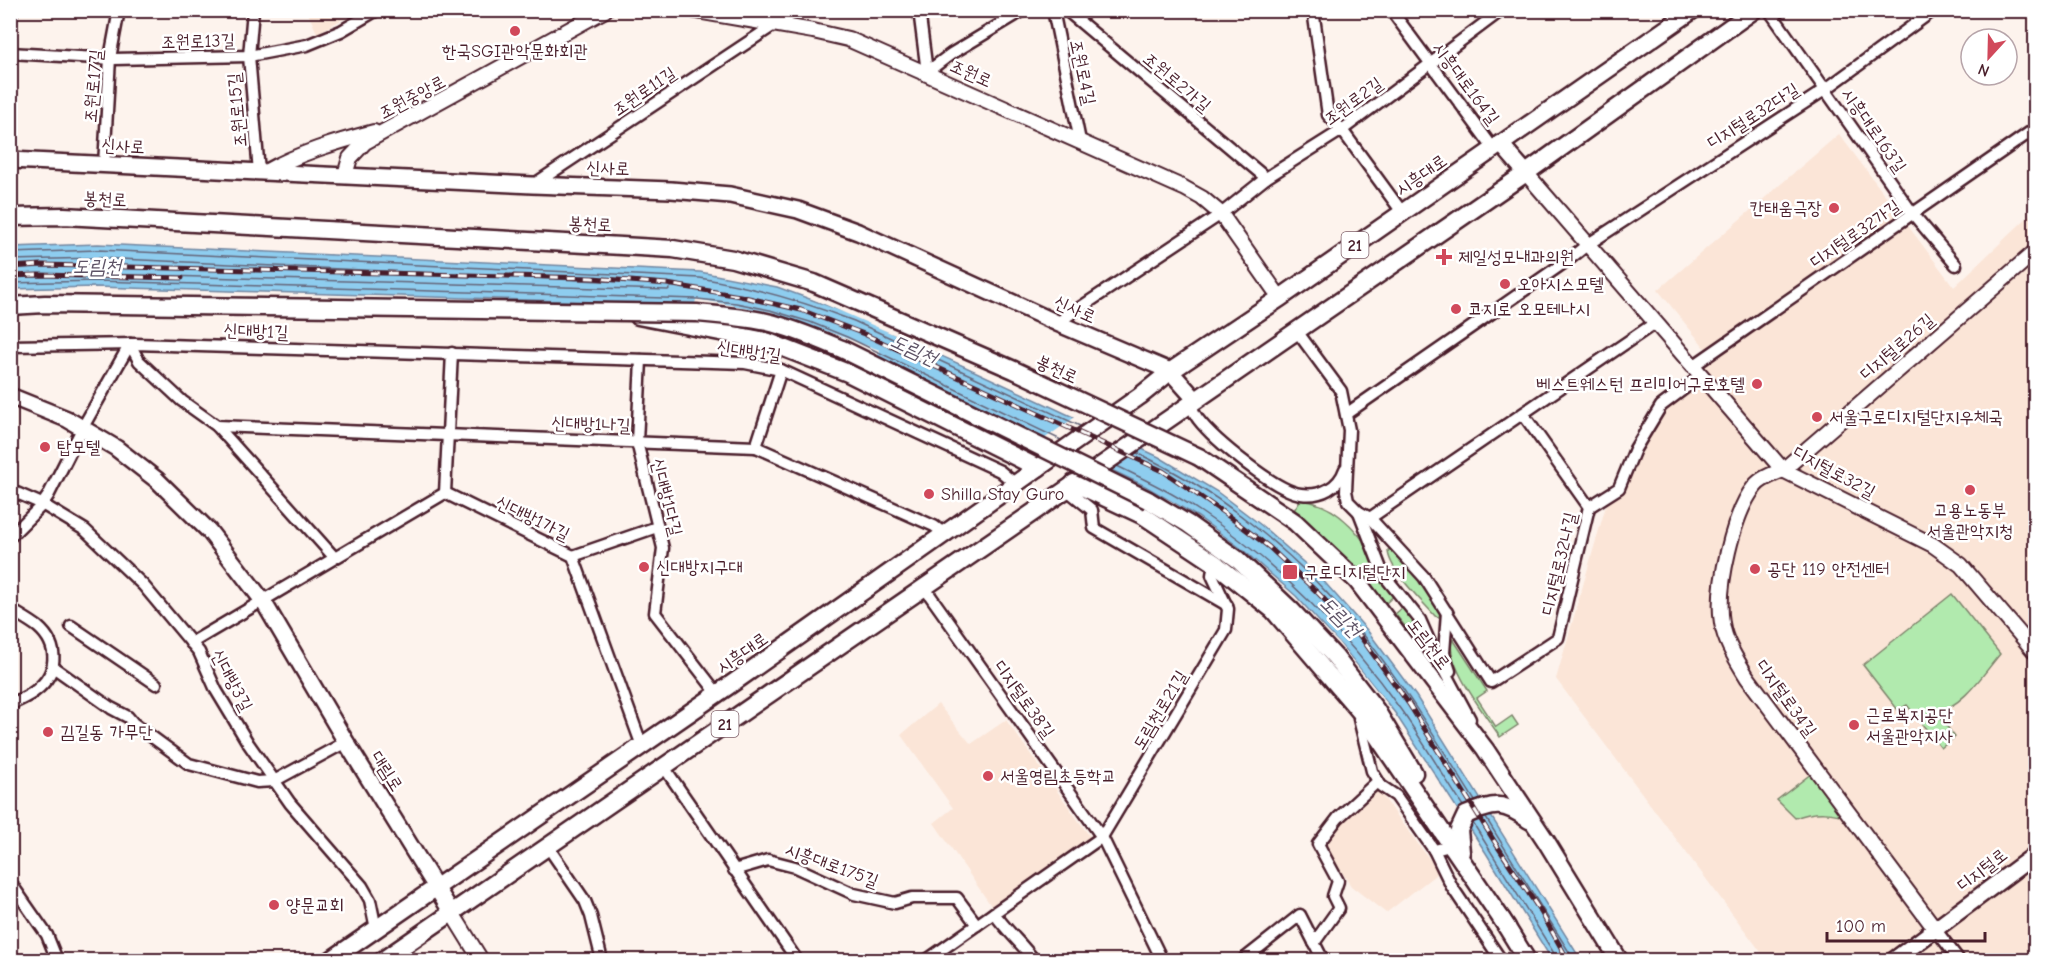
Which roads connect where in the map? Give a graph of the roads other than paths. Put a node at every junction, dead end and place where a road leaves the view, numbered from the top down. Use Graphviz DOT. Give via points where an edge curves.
graph roads {
  1 [pos="12,10"];
  2 [pos="119,10"];
  3 [pos="253,10"];
  4 [pos="377,10"];
  5 [pos="605,10"];
  6 [pos="691,10"];
  7 [pos="799,10"];
  8 [pos="919,10"];
  9 [pos="1023,10"];
  10 [pos="1053,10"];
  11 [pos="1066,10"];
  12 [pos="1313,10"];
  13 [pos="1391,10"];
  14 [pos="1502,10"];
  15 [pos="1693,10"];
  16 [pos="1754,10"];
  17 [pos="1769,10"];
  18 [pos="1934,10"];
  19 [pos="10,20"];
  20 [pos="774,25"];
  21 [pos="10,53"];
  22 [pos="249,56"];
  23 [pos="110,58"];
  24 [pos="1431,63"];
  25 [pos="927,72"];
  26 [pos="1826,88"];
  27 [pos="390,128"];
  28 [pos="2036,128"];
  29 [pos="1342,130"];
  30 [pos="1080,141"];
  31 [pos="1497,146"];
  32 [pos="10,160"];
  33 [pos="104,165"];
  34 [pos="262,172"];
  35 [pos="1526,173"];
  36 [pos="345,175"];
  37 [pos="1266,178"];
  38 [pos="532,185"];
  39 [pos="1402,212"];
  40 [pos="1221,214"];
  41 [pos="1912,214"];
  42 [pos="10,217"];
  43 [pos="1587,245"];
  44 [pos="2036,251"];
  45 [pos="1956,265"];
  46 [pos="1280,298"];
  47 [pos="10,306"];
  48 [pos="614,312"];
  49 [pos="1057,323"];
  50 [pos="1655,323"];
  51 [pos="1296,330"];
  52 [pos="130,344"];
  53 [pos="10,346"];
  54 [pos="452,352"];
  55 [pos="641,360"];
  56 [pos="781,370"];
  57 [pos="1170,371"];
  58 [pos="1697,371"];
  59 [pos="10,396"];
  60 [pos="1193,401"];
  61 [pos="1346,414"];
  62 [pos="1523,414"];
  63 [pos="217,426"];
  64 [pos="1133,426"];
  65 [pos="83,427"];
  66 [pos="447,435"];
  67 [pos="637,442"];
  68 [pos="756,447"];
  69 [pos="1045,463"];
  70 [pos="1347,463"];
  71 [pos="1783,470"];
  72 [pos="1074,479"];
  73 [pos="1013,485"];
  74 [pos="10,490"];
  75 [pos="445,493"];
  76 [pos="42,504"];
  77 [pos="1589,507"];
  78 [pos="1359,512"];
  79 [pos="1370,518"];
  80 [pos="657,527"];
  81 [pos="945,534"];
  82 [pos="10,537"];
  83 [pos="573,555"];
  84 [pos="334,557"];
  85 [pos="1214,563"];
  86 [pos="924,587"];
  87 [pos="262,601"];
  88 [pos="1227,605"];
  89 [pos="10,609"];
  90 [pos="1447,612"];
  91 [pos="71,626"];
  92 [pos="192,643"];
  93 [pos="2036,653"];
  94 [pos="53,667"];
  95 [pos="156,684"];
  96 [pos="717,693"];
  97 [pos="1459,700"];
  98 [pos="10,705"];
  99 [pos="1355,707"];
  100 [pos="345,742"];
  101 [pos="642,746"];
  102 [pos="1485,749"];
  103 [pos="664,767"];
  104 [pos="1378,781"];
  105 [pos="274,782"];
  106 [pos="1534,825"];
  107 [pos="1102,837"];
  108 [pos="548,847"];
  109 [pos="1456,849"];
  110 [pos="1434,850"];
  111 [pos="2036,854"];
  112 [pos="735,870"];
  113 [pos="10,882"];
  114 [pos="436,888"];
  115 [pos="452,913"];
  116 [pos="994,913"];
  117 [pos="977,925"];
  118 [pos="376,929"];
  119 [pos="1936,930"];
  120 [pos="1319,952"];
  121 [pos="57,960"];
  122 [pos="331,960"];
  123 [pos="382,960"];
  124 [pos="482,960"];
  125 [pos="602,960"];
  126 [pos="796,960"];
  127 [pos="927,960"];
  128 [pos="1034,960"];
  129 [pos="1162,960"];
  130 [pos="1243,960"];
  131 [pos="1309,960"];
  132 [pos="1501,960"];
  133 [pos="1527,960"];
  134 [pos="1618,960"];
  135 [pos="1894,960"];
  136 [pos="1959,960"];
  1 -- 19 [label="street"];
  2 -- 23 [label="street, 조원로17길"];
  3 -- 22 [label="street, 조원로15길"];
  4 -- 22 [label="street, 조원로13길" via="307,45"];
  5 -- 27 [label="street, 조원중앙로"];
  6 -- 20 [label="street, 조원로"];
  7 -- 20 [label="street, 조원로11길"];
  8 -- 25 [label="street"];
  9 -- 25 [label="street"];
  10 -- 30 [label="street, 조원로4길"];
  11 -- 37 [label="street, 조원로2가길"];
  12 -- 29 [label="street" via="1328,115"];
  13 -- 24 [label="street, 시흥대로164길"];
  14 -- 24 [label="street, 조원로2길"];
  15 -- 31 [label="main road, 시흥대로 / 21"];
  16 -- 35 [label="main road, 21"];
  17 -- 26 [label="street, 시흥대로163길"];
  18 -- 26 [label="street, 디지털로32다길"];
  20 -- 25 [label="street, 조원로" via="848,39"];
  20 -- 38 [label="street, 조원로11길"];
  21 -- 23 [label="street, 조원로13길"];
  22 -- 23 [label="street, 조원로13길"];
  22 -- 34 [label="street, 조원로15길"];
  23 -- 33 [label="street, 조원로17길"];
  24 -- 29 [label="street, 조원로2길"];
  24 -- 31 [label="street, 시흥대로164길"];
  25 -- 30 [label="street, 조원로"];
  26 -- 41 [label="street, 시흥대로163길"];
  26 -- 43 [label="street, 디지털로32다길"];
  27 -- 34 [label="street" via="313,150"];
  27 -- 36 [label="street, 조원중앙로" via="356,150"];
  28 -- 41 [label="street, 디지털로32가길"];
  29 -- 37 [label="street, 조원로2길"];
  29 -- 39 [label="street"];
  30 -- 40 [label="street, 조원로" via="1184,188"];
  31 -- 35 [label="main road, 디지털로32길"];
  31 -- 39 [label="main road, 시흥대로 / 21"];
  32 -- 33 [label="main road, 신사로"];
  33 -- 34 [label="main road, 신사로"];
  34 -- 36 [label="main road, 신사로"];
  35 -- 43 [label="street, 디지털로32길"];
  35 -- 51 [label="main road, 21"];
  36 -- 38 [label="main road, 신사로"];
  37 -- 40 [label="street, 조원로2길"];
  38 -- 49 [label="main road, 신사로" via="730,195 798,210 858,232"];
  39 -- 46 [label="main road, 시흥대로 / 21"];
  40 -- 46 [label="street, 조원로"];
  40 -- 49 [label="street"];
  41 -- 45 [label="street, 시흥대로163길"];
  41 -- 58 [label="street, 디지털로32가길"];
  42 -- 64 [label="main road, 봉천로, bridge" via="64,216 622,246 733,259 814,283"];
  43 -- 50 [label="street, 디지털로32길"];
  43 -- 61 [label="street"];
  44 -- 71 [label="street, 디지털로26길"];
  46 -- 57 [label="main road, 시흥대로 / 21"];
  47 -- 48 [label="main road, bridge"];
  48 -- 69 [label="main road, bridge" via="766,341 848,373 980,439"];
  48 -- 72 [label="main road, bridge" via="735,316 806,334 852,353"];
  49 -- 57 [label="main road, 신사로"];
  50 -- 58 [label="street, 디지털로32길"];
  50 -- 62 [label="street"];
  51 -- 60 [label="main road, 21"];
  51 -- 61 [label="street" via="1341,391"];
  52 -- 53 [label="street, 신대방1길"];
  52 -- 54 [label="street, 신대방1길"];
  52 -- 63 [label="street" via="139,361 182,401"];
  52 -- 65 [label="street"];
  54 -- 55 [label="street, 신대방1길"];
  54 -- 66 [label="street"];
  55 -- 56 [label="street, 신대방1길" via="745,363"];
  55 -- 67 [label="street, 신대방1다길"];
  56 -- 68 [label="street"];
  56 -- 73 [label="street, 신대방1길" via="1000,471"];
  57 -- 60 [label="main road"];
  57 -- 69 [label="main road, 시흥대로 / 21, bridge"];
  58 -- 71 [label="street, 디지털로32길"];
  58 -- 77 [label="street, 디지털로32가길" via="1661,406 1635,449 1619,488"];
  59 -- 65 [label="main road, 대림로"];
  60 -- 70 [label="street" via="1197,418 1216,439 1252,467 1300,494 1326,491 1336,484"];
  60 -- 72 [label="main road, 21, bridge"];
  61 -- 70 [label="street"];
  62 -- 77 [label="street, 디지털로32나길"];
  62 -- 79 [label="street"];
  63 -- 66 [label="street, 신대방1나길"];
  63 -- 84 [label="street"];
  64 -- 102 [label="main road, 도림천로, bridge" via="1199,457 1295,522 1357,581"];
  65 -- 76 [label="street"];
  65 -- 87 [label="main road, 대림로" via="117,448 175,497 208,531"];
  66 -- 67 [label="street, 신대방1나길"];
  66 -- 75 [label="street"];
  67 -- 68 [label="street, 신대방1나길"];
  67 -- 80 [label="street, 신대방1다길"];
  68 -- 81 [label="street, 신대방1나길"];
  69 -- 73 [label="main road, 시흥대로"];
  70 -- 78 [label="street, 디지털로32나길" via="1348,501"];
  71 -- 93 [label="street, 디지털로32길" via="1949,555"];
  71 -- 119 [label="street, 디지털로34길" via="1757,484 1743,505 1721,589 1724,633 1747,677"];
  72 -- 85 [label="main road" via="1144,516"];
  72 -- 86 [label="main road, 21"];
  72 -- 88 [label="street" via="1092,510 1094,528"];
  72 -- 109 [label="main road, bridge" via="1140,495 1237,560 1291,610 1376,710"];
  73 -- 81 [label="main road, 시흥대로"];
  74 -- 76 [label="street, 신대방3길"];
  75 -- 83 [label="street, 신대방1가길"];
  75 -- 84 [label="street"];
  76 -- 82 [label="street"];
  76 -- 92 [label="street, 신대방3길" via="85,530 113,555"];
  77 -- 90 [label="street, 디지털로32나길" via="1558,638 1491,682"];
  78 -- 79 [label="street, 디지털로32나길"];
  78 -- 97 [label="street" via="1383,574 1420,620"];
  79 -- 90 [label="street, 디지털로32나길" via="1424,576"];
  80 -- 83 [label="street"];
  80 -- 96 [label="street, 신대방1다길" via="663,548 655,613"];
  81 -- 96 [label="main road, 시흥대로"];
  83 -- 101 [label="street, 신대방1가길"];
  84 -- 87 [label="street"];
  85 -- 88 [label="street" via="1212,575"];
  85 -- 99 [label="main road" via="1273,610"];
  86 -- 103 [label="main road, 21"];
  86 -- 107 [label="street, 디지털로38길"];
  87 -- 92 [label="street"];
  87 -- 100 [label="main road, 대림로"];
  88 -- 107 [label="street, 도림천로21길" via="1226,630"];
  89 -- 94 [label="street" via="42,631 55,657"];
  90 -- 97 [label="street" via="1444,653"];
  91 -- 95 [label="street"];
  92 -- 105 [label="street, 신대방3길" via="237,726"];
  94 -- 98 [label="street" via="38,690"];
  94 -- 105 [label="street" via="189,764 257,782"];
  96 -- 101 [label="main road, 시흥대로"];
  97 -- 102 [label="street"];
  99 -- 104 [label="street"];
  99 -- 109 [label="main road"];
  100 -- 105 [label="street"];
  100 -- 114 [label="main road, 대림로"];
  101 -- 114 [label="main road, 시흥대로"];
  102 -- 106 [label="main road, 도림천로"];
  103 -- 108 [label="main road, 21"];
  103 -- 112 [label="street"];
  104 -- 110 [label="street" via="1396,796"];
  104 -- 120 [label="street" via="1338,818 1318,844 1338,881 1333,896 1339,908"];
  105 -- 118 [label="street, 신대방3길" via="362,886 370,900"];
  106 -- 109 [label="main road" via="1512,808 1488,806 1466,815"];
  106 -- 134 [label="main road, 도림천로"];
  107 -- 116 [label="street, 도림천로21길"];
  107 -- 129 [label="street, 디지털로38길"];
  108 -- 115 [label="main road, 21"];
  108 -- 125 [label="street" via="585,901"];
  109 -- 110 [label="street"];
  109 -- 133 [label="main road"];
  110 -- 132 [label="street" via="1452,887"];
  111 -- 119 [label="main road, 디지털로"];
  112 -- 117 [label="street, 시흥대로175길" via="768,860 795,867 854,894 895,903 912,898 957,898"];
  112 -- 126 [label="street"];
  113 -- 121 [label="street" via="47,935"];
  114 -- 115 [label="main road, 대림로"];
  114 -- 118 [label="main road, 시흥대로"];
  115 -- 123 [label="main road, 21"];
  115 -- 124 [label="street, 대림로"];
  116 -- 117 [label="street, 도림천로21길"];
  116 -- 128 [label="street"];
  117 -- 127 [label="street, 도림천로21길"];
  118 -- 122 [label="main road, 시흥대로"];
  119 -- 135 [label="main road, 디지털로"];
  119 -- 136 [label="street"];
  120 -- 130 [label="street" via="1300,915"];
  120 -- 131 [label="street"];
}
